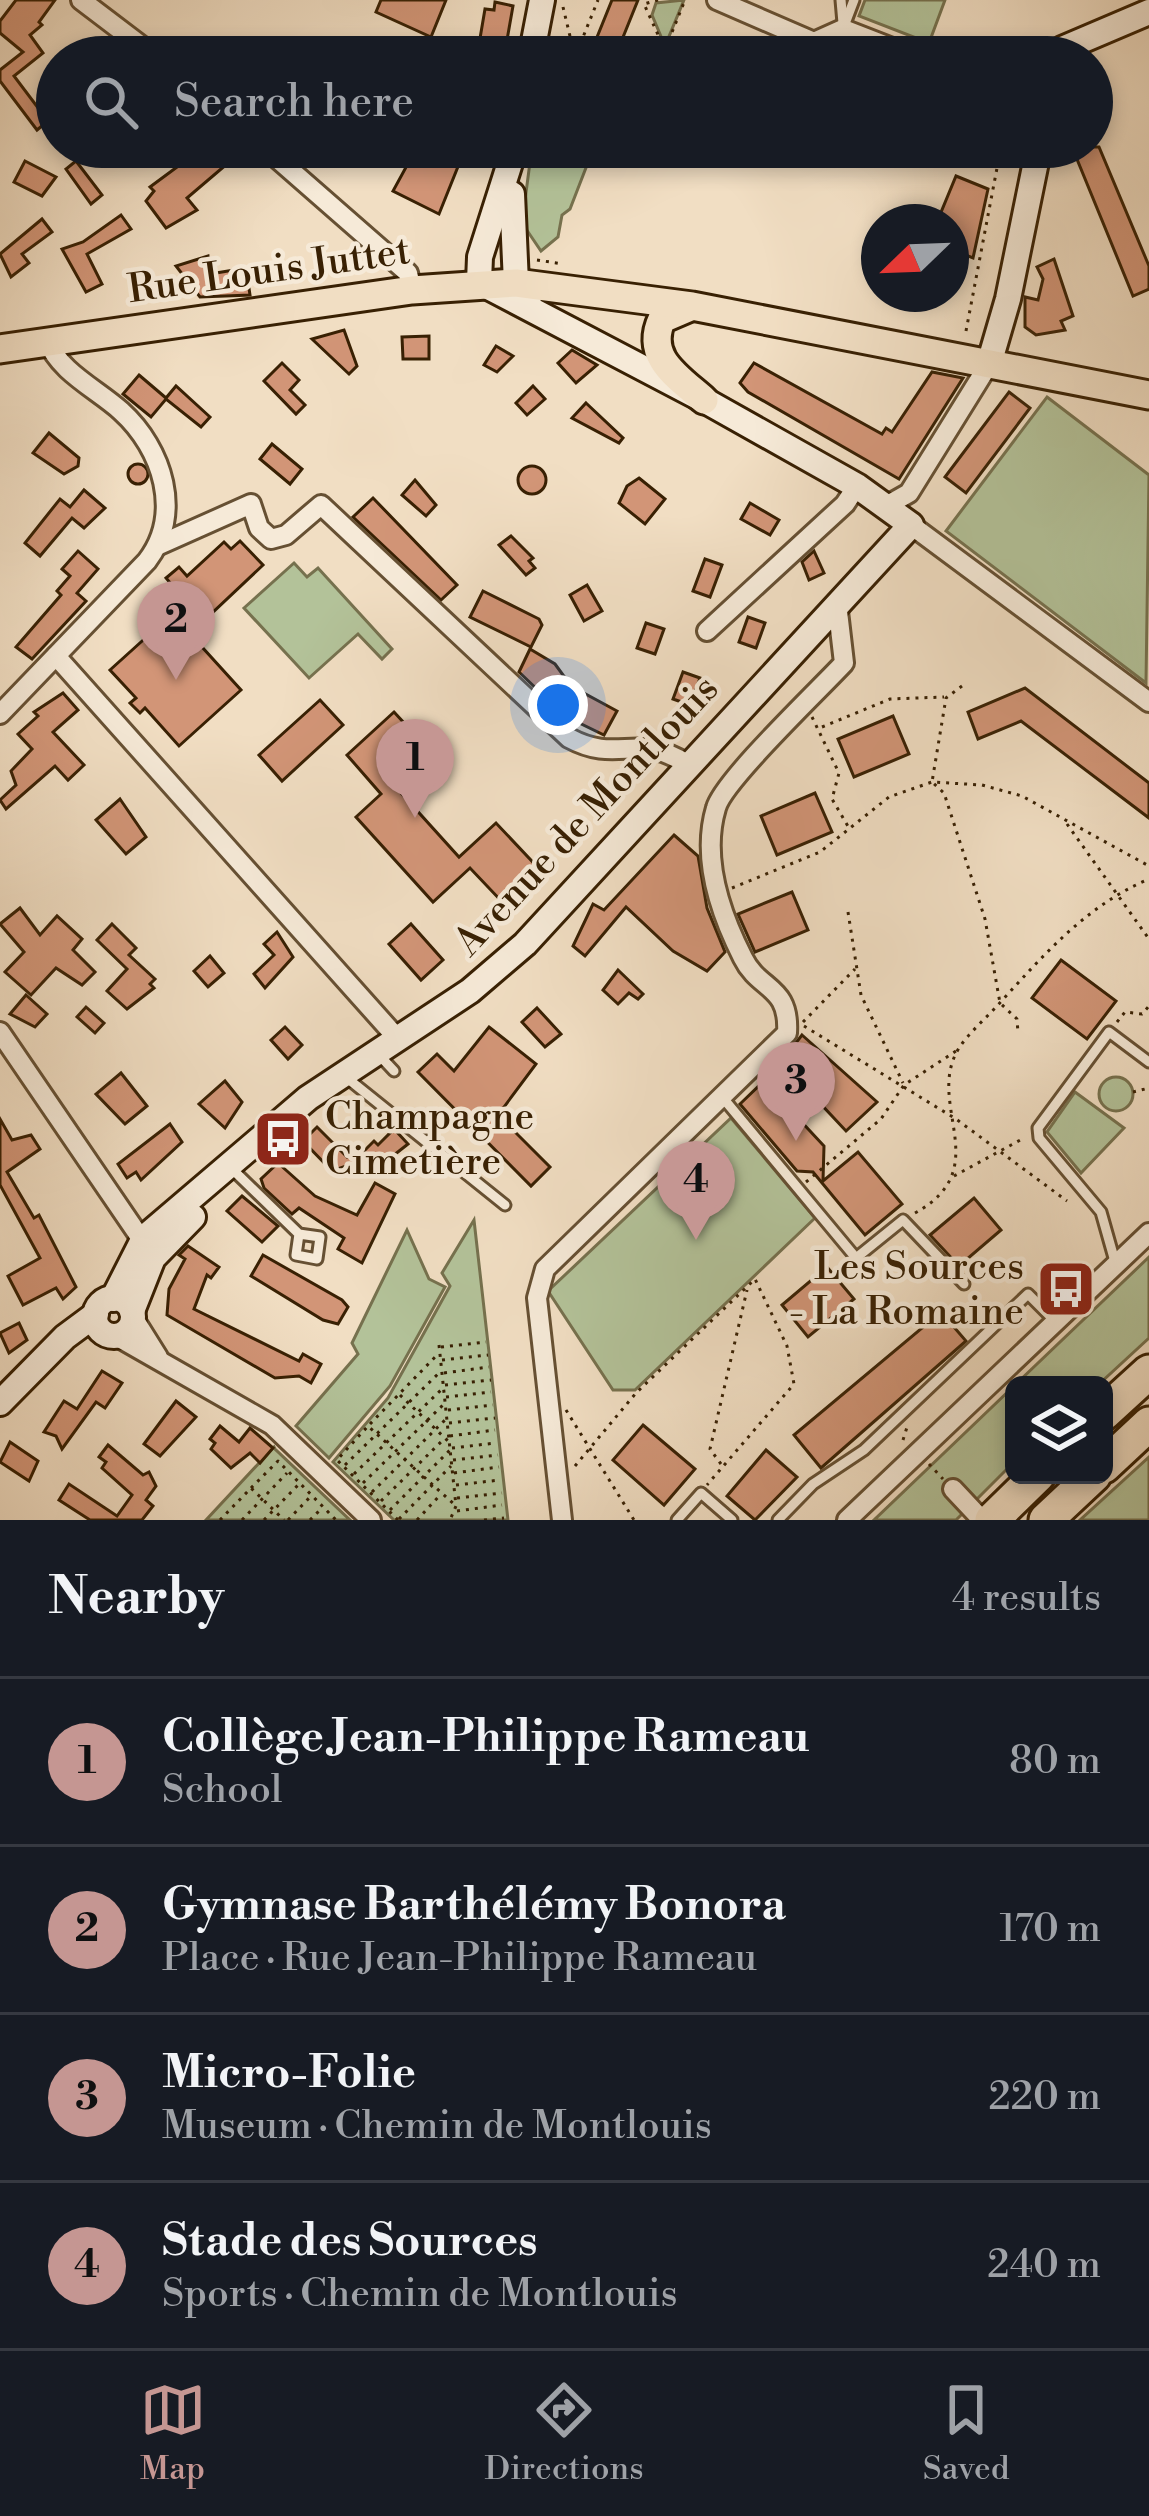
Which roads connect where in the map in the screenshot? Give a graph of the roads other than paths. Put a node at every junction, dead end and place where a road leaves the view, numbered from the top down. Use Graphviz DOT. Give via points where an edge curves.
graph roads {
  1 [pos="81,0"];
  2 [pos="542,0"];
  3 [pos="717,0"];
  4 [pos="841,0"];
  5 [pos="854,0"];
  6 [pos="1149,12"];
  7 [pos="843,29"];
  8 [pos="128,36"];
  9 [pos="535,36"];
  10 [pos="800,36"];
  11 [pos="827,36"];
  12 [pos="861,36"];
  13 [pos="1093,36"];
  14 [pos="289,168"];
  15 [pos="509,168"];
  16 [pos="516,168"];
  17 [pos="1034,168"];
  18 [pos="523,271"];
  19 [pos="479,282"];
  20 [pos="412,290"];
  21 [pos="692,306"];
  22 [pos="543,312"];
  23 [pos="0,349"];
  24 [pos="53,351"];
  25 [pos="992,357"];
  26 [pos="1149,380"];
  27 [pos="1149,395"];
  28 [pos="704,400"];
  29 [pos="856,487"];
  30 [pos="886,506"];
  31 [pos="910,525"];
  32 [pos="159,545"];
  33 [pos="837,603"];
  34 [pos="707,632"];
  35 [pos="56,656"];
  36 [pos="1148,700"];
  37 [pos="0,714"];
  38 [pos="687,764"];
  39 [pos="0,1032"];
  40 [pos="388,1045"];
  41 [pos="1149,1062"];
  42 [pos="394,1071"];
  43 [pos="343,1074"];
  44 [pos="723,1098"];
  45 [pos="230,1167"];
  46 [pos="505,1205"];
  47 [pos="1149,1233"];
  48 [pos="299,1234"];
  49 [pos="148,1248"];
  50 [pos="1116,1265"];
  51 [pos="964,1285"];
  52 [pos="117,1319"];
  53 [pos="1055,1321"];
  54 [pos="1149,1372"];
  55 [pos="0,1402"];
  56 [pos="1113,1405"];
  57 [pos="1149,1424"];
  58 [pos="1113,1458"];
  59 [pos="1029,1484"];
  60 [pos="1084,1484"];
  61 [pos="952,1489"];
  62 [pos="380,1511"];
  63 [pos="562,1520"];
  64 [pos="677,1520"];
  65 [pos="731,1520"];
  66 [pos="778,1520"];
  67 [pos="848,1520"];
  68 [pos="982,1520"];
  69 [pos="992,1520"];
  70 [pos="1046,1520"];
  1 -- 8 [label="street"];
  2 -- 9 [label="street"];
  3 -- 10 [label="street"];
  4 -- 7 [label="lane"];
  5 -- 7 [label="lane"];
  6 -- 13 [label="street"];
  7 -- 11 [label="street"];
  7 -- 12 [label="street"];
  14 -- 20 [label="street" via="409,273"];
  15 -- 19 [label="street"];
  16 -- 18 [label="street"];
  17 -- 25 [label="street"];
  18 -- 19 [label="main road, Rue Louis Juttet"];
  18 -- 21 [label="main road"];
  18 -- 22 [label="street"];
  18 -- 25 [label="main road" via="625,281"];
  19 -- 20 [label="main road, Rue Louis Juttet"];
  19 -- 22 [label="street"];
  20 -- 24 [label="main road, Rue Louis Juttet"];
  21 -- 25 [label="main road"];
  21 -- 28 [label="main road" via="662,319 655,348"];
  22 -- 28 [label="street"];
  23 -- 24 [label="main road, Rue Louis Juttet"];
  24 -- 32 [label="street" via="148,443 166,497"];
  25 -- 26 [label="main road"];
  25 -- 27 [label="main road"];
  25 -- 30 [label="street" via="909,494"];
  28 -- 29 [label="street"];
  29 -- 30 [label="street"];
  29 -- 34 [label="street"];
  30 -- 31 [label="street"];
  31 -- 33 [label="street, Avenue de Montlouis"];
  31 -- 36 [label="street"];
  32 -- 35 [label="street"];
  32 -- 38 [label="street" via="251,504 272,539 320,505 569,738 596,752 661,747"];
  33 -- 38 [label="street, Avenue de Montlouis"];
  33 -- 44 [label="street" via="844,663 716,803 708,862 744,962 795,1020"];
  35 -- 37 [label="street"];
  35 -- 40 [label="street"];
  38 -- 40 [label="street, Avenue de Montlouis" via="525,944"];
  39 -- 49 [label="street"];
  40 -- 42 [label="lane"];
  40 -- 43 [label="street, Avenue de Montlouis"];
  41 -- 50 [label="lane" via="1109,1032 1037,1128 1101,1212"];
  43 -- 45 [label="street, Avenue de Montlouis"];
  43 -- 46 [label="lane"];
  44 -- 51 [label="lane" via="856,1258 903,1220"];
  44 -- 63 [label="street" via="544,1269 538,1298"];
  45 -- 48 [label="lane"];
  45 -- 49 [label="street, Avenue de Montlouis"];
  47 -- 50 [label="street"];
  49 -- 52 [label="street, Avenue de Montlouis"];
  50 -- 53 [label="street"];
  52 -- 55 [label="street" via="40,1362"];
  52 -- 62 [label="street" via="170,1369 272,1425"];
  53 -- 66 [label="lane" via="1028,1294"];
  53 -- 67 [label="street"];
  54 -- 56 [label="highway"];
  57 -- 58 [label="highway"];
  59 -- 69 [label="highway"];
  60 -- 70 [label="highway"];
  61 -- 68 [label="street"];
  64 -- 65 [label="lane" via="700,1493"];
}
